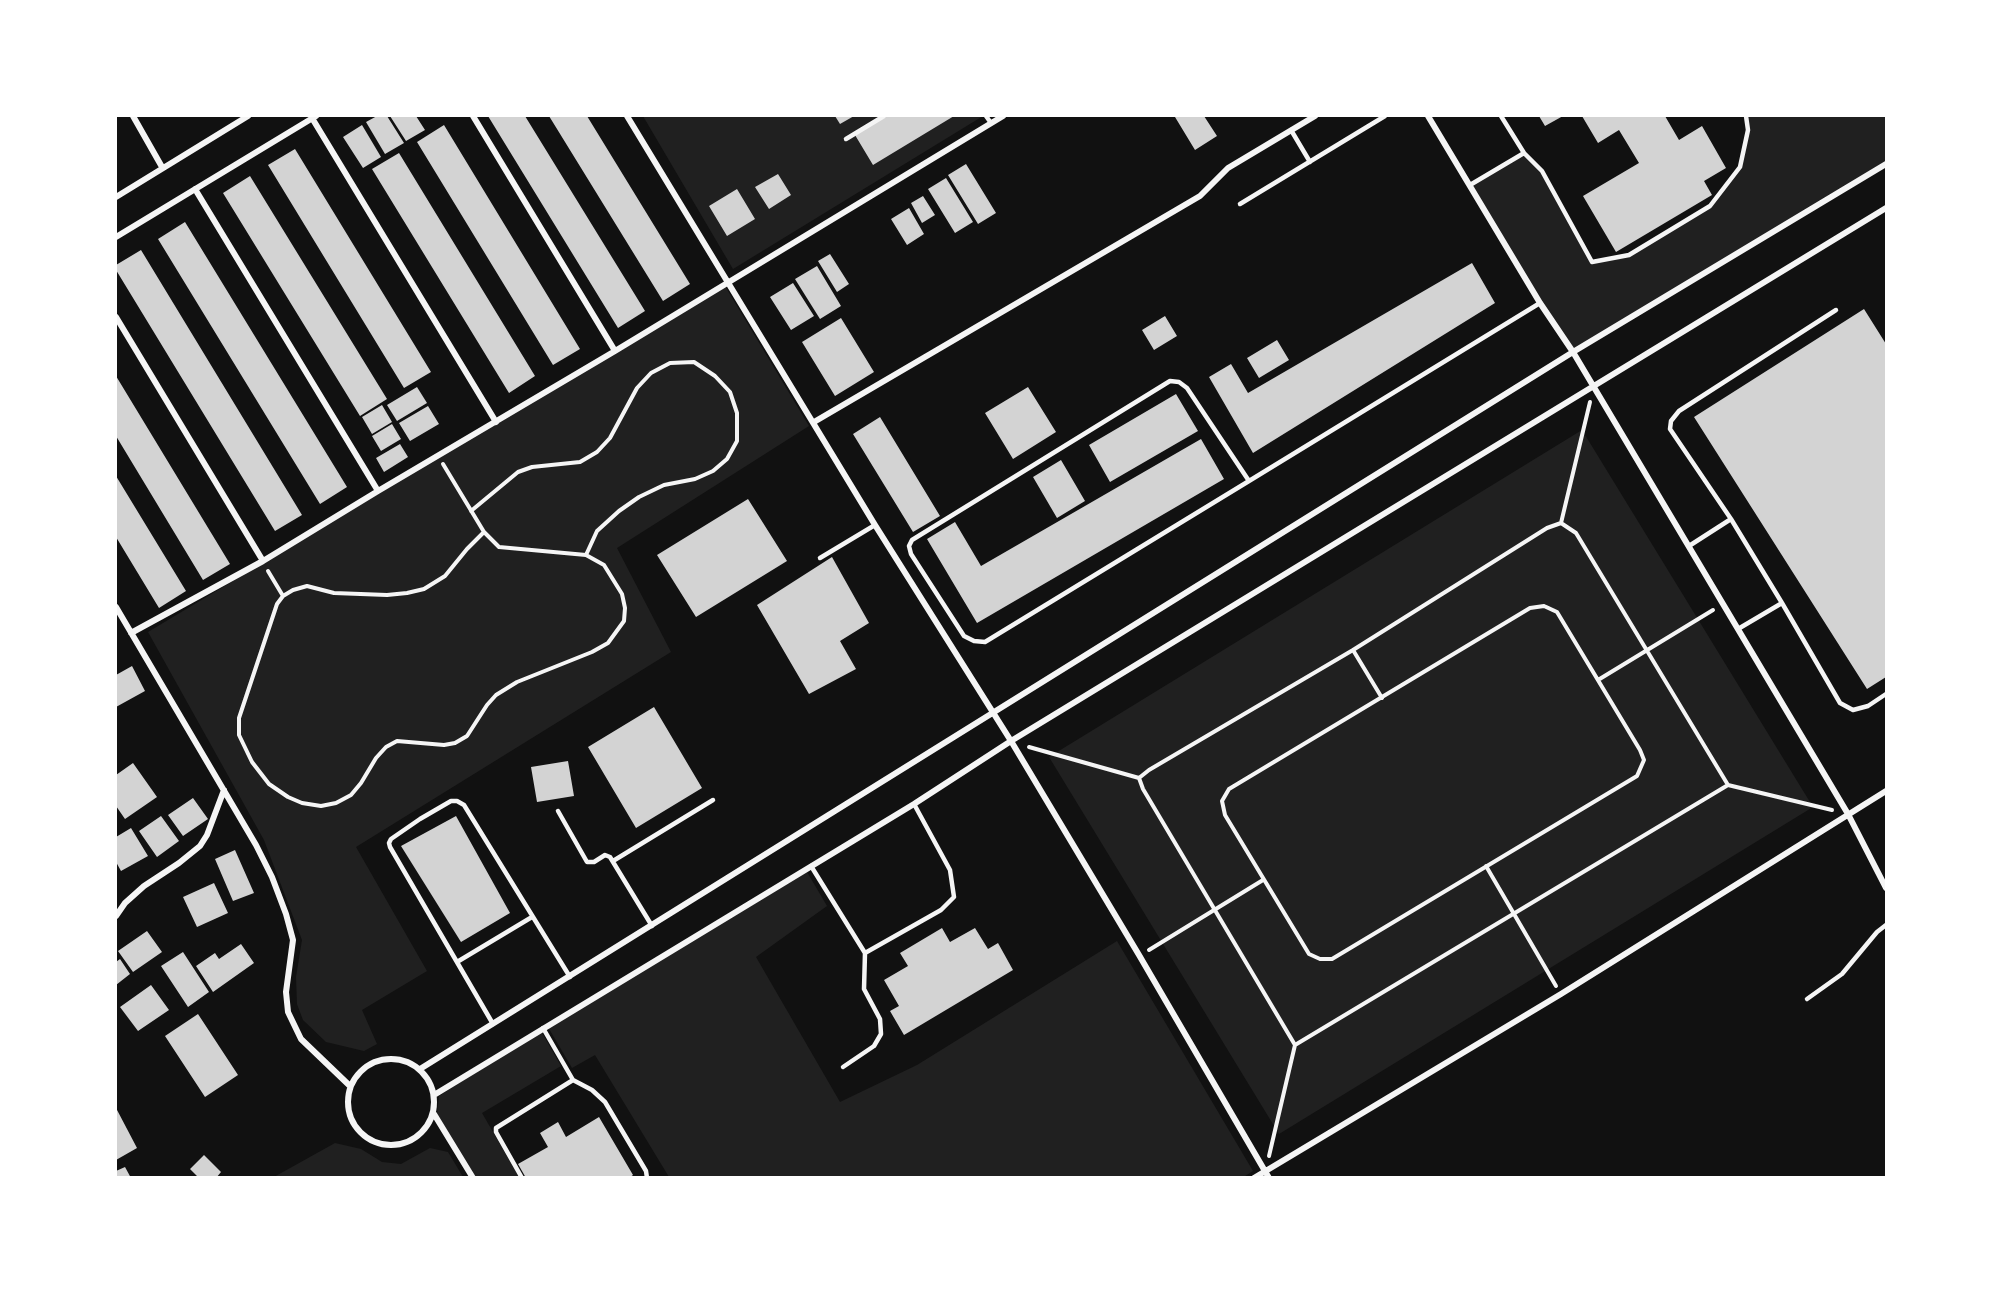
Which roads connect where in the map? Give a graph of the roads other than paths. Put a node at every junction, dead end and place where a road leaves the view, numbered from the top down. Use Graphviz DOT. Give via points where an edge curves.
graph roads {
  1 [pos="133,116"];
  2 [pos="248,116"];
  3 [pos="473,116"];
  4 [pos="627,116"];
  5 [pos="884,116"];
  6 [pos="986,116"];
  7 [pos="1003,116"];
  8 [pos="1315,116"];
  9 [pos="1385,116"];
  10 [pos="1428,116"];
  11 [pos="1501,116"];
  12 [pos="1746,116"];
  13 [pos="314,117"];
  14 [pos="991,123"];
  15 [pos="1291,130"];
  16 [pos="846,139"];
  17 [pos="1524,153"];
  18 [pos="1310,162"];
  19 [pos="1887,164"];
  20 [pos="162,167"];
  21 [pos="1470,184"];
  22 [pos="195,189"];
  23 [pos="116,197"];
  24 [pos="1240,204"];
  25 [pos="1887,208"];
  26 [pos="116,237"];
  27 [pos="728,283"];
  28 [pos="1540,303"];
  29 [pos="1836,310"];
  30 [pos="116,317"];
  31 [pos="615,351"];
  32 [pos="1573,352"];
  33 [pos="1594,387"];
  34 [pos="496,422"];
  35 [pos="813,423"];
  36 [pos="1249,481"];
  37 [pos="378,491"];
  38 [pos="1731,519"];
  39 [pos="875,525"];
  40 [pos="1689,546"];
  41 [pos="820,558"];
  42 [pos="263,561"];
  43 [pos="1782,603"];
  44 [pos="116,607"];
  45 [pos="1738,629"];
  46 [pos="131,633"];
  47 [pos="1887,694"];
  48 [pos="992,713"];
  49 [pos="1011,741"];
  50 [pos="224,790"];
  51 [pos="1887,791"];
  52 [pos="713,800"];
  53 [pos="914,804"];
  54 [pos="558,811"];
  55 [pos="1848,814"];
  56 [pos="613,861"];
  57 [pos="811,866"];
  58 [pos="1887,888"];
  59 [pos="116,916"];
  60 [pos="532,917"];
  61 [pos="1887,925"];
  62 [pos="652,926"];
  63 [pos="866,953"];
  64 [pos="457,962"];
  65 [pos="570,977"];
  66 [pos="1807,999"];
  67 [pos="493,1025"];
  68 [pos="543,1028"];
  69 [pos="843,1067"];
  70 [pos="420,1069"];
  71 [pos="573,1080"];
  72 [pos="350,1086"];
  73 [pos="434,1095"];
  74 [pos="434,1114"];
  75 [pos="1267,1174"];
  76 [pos="473,1178"];
  77 [pos="522,1178"];
  78 [pos="647,1178"];
  79 [pos="1254,1178"];
  1 -- 20 [label="street"];
  2 -- 20 [label="street"];
  3 -- 31 [label="street"];
  4 -- 27 [label="street"];
  5 -- 16 [label="lane"];
  6 -- 14 [label="lane"];
  7 -- 14 [label="street"];
  8 -- 15 [label="street"];
  9 -- 18 [label="lane"];
  10 -- 21 [label="street"];
  11 -- 17 [label="lane"];
  12 -- 17 [label="lane" via="1748,130 1740,167 1710,206 1629,255 1592,262 1542,171"];
  13 -- 22 [label="street"];
  13 -- 34 [label="street"];
  14 -- 27 [label="street"];
  15 -- 18 [label="lane"];
  15 -- 35 [label="street" via="1228,168 1200,196"];
  17 -- 21 [label="lane"];
  18 -- 24 [label="lane"];
  19 -- 32 [label="street"];
  20 -- 23 [label="street"];
  21 -- 28 [label="street"];
  22 -- 26 [label="street"];
  22 -- 37 [label="street"];
  25 -- 33 [label="street"];
  27 -- 31 [label="street"];
  27 -- 35 [label="street"];
  28 -- 32 [label="street"];
  28 -- 36 [label="lane"];
  29 -- 38 [label="lane" via="1679,411 1671,421 1670,429"];
  30 -- 42 [label="street"];
  31 -- 34 [label="street"];
  32 -- 33 [label="street"];
  32 -- 48 [label="street"];
  33 -- 40 [label="street"];
  33 -- 49 [label="street"];
  34 -- 37 [label="street"];
  35 -- 39 [label="street"];
  36 -- 36 [label="lane" via="985,642 964,636 909,546 912,540 1170,381 1187,388"];
  37 -- 42 [label="street"];
  38 -- 40 [label="lane"];
  38 -- 43 [label="lane"];
  39 -- 41 [label="lane"];
  39 -- 48 [label="street"];
  40 -- 45 [label="street"];
  42 -- 46 [label="street"];
  43 -- 45 [label="lane"];
  43 -- 47 [label="lane" via="1840,704 1853,710"];
  44 -- 46 [label="street"];
  45 -- 55 [label="street"];
  46 -- 50 [label="street"];
  48 -- 49 [label="street"];
  48 -- 62 [label="street"];
  49 -- 53 [label="street"];
  49 -- 75 [label="street"];
  50 -- 59 [label="street" via="200,846 144,886"];
  50 -- 72 [label="street" via="256,845 286,914 293,940 286,992 288,1012 301,1039"];
  51 -- 55 [label="street"];
  52 -- 56 [label="lane"];
  53 -- 57 [label="street"];
  53 -- 63 [label="lane" via="950,870 954,897 941,910"];
  54 -- 56 [label="lane" via="587,862 608,855"];
  55 -- 58 [label="street"];
  55 -- 75 [label="street"];
  56 -- 62 [label="lane"];
  57 -- 63 [label="lane"];
  57 -- 68 [label="street"];
  60 -- 64 [label="lane"];
  60 -- 64 [label="lane" via="461,802 451,801 420,819 389,843"];
  60 -- 65 [label="lane"];
  61 -- 66 [label="lane" via="1842,974"];
  62 -- 65 [label="street"];
  63 -- 69 [label="lane" via="864,989 880,1019 881,1034 874,1046"];
  64 -- 67 [label="lane"];
  65 -- 67 [label="street"];
  67 -- 70 [label="street"];
  68 -- 71 [label="lane"];
  68 -- 73 [label="street"];
  70 -- 72 [label="street" via="402,1059 381,1059 362,1069"];
  70 -- 73 [label="street"];
  71 -- 77 [label="lane" via="496,1128"];
  71 -- 78 [label="lane" via="605,1102"];
  72 -- 74 [label="street" via="348,1104 352,1120 377,1143 394,1145 411,1140 424,1130"];
  73 -- 74 [label="street"];
  74 -- 76 [label="street"];
  75 -- 79 [label="street"];
}
